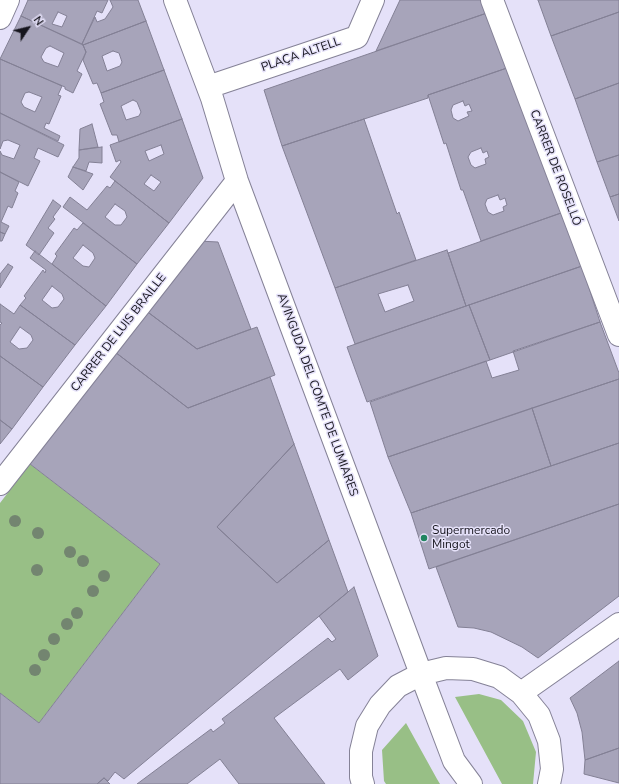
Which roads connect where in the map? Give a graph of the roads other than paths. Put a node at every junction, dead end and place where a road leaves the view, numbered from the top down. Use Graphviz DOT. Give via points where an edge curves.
graph roads {
  1 [pos="8,0"];
  2 [pos="175,0"];
  3 [pos="373,0"];
  4 [pos="492,0"];
  5 [pos="0,18"];
  6 [pos="208,87"];
  7 [pos="237,181"];
  8 [pos="619,335"];
  9 [pos="0,484"];
  10 [pos="619,624"];
  11 [pos="421,674"];
  12 [pos="521,692"];
  13 [pos="363,784"];
  14 [pos="471,784"];
  15 [pos="549,784"];
  1 -- 5 [label="street"];
  2 -- 6 [label="street, AVINGUDA DEL COMTE DE LUMIARES"];
  3 -- 6 [label="street, PLAÇA ALTELL" via="357,37"];
  4 -- 8 [label="street, CARRER DE ROSELLÓ"];
  6 -- 7 [label="street, AVINGUDA DEL COMTE DE LUMIARES"];
  7 -- 9 [label="street, CARRER DE LUIS BRAILLE"];
  7 -- 11 [label="street, AVINGUDA DEL COMTE DE LUMIARES"];
  10 -- 12 [label="street"];
  11 -- 12 [label="street" via="446,668 473,669 499,677"];
  11 -- 13 [label="street" via="398,686 380,705 367,726 360,751"];
  11 -- 14 [label="street, AVINGUDA DEL COMTE DE LUMIARES" via="454,761"];
  12 -- 15 [label="street" via="539,715 549,741 552,769"];
}
